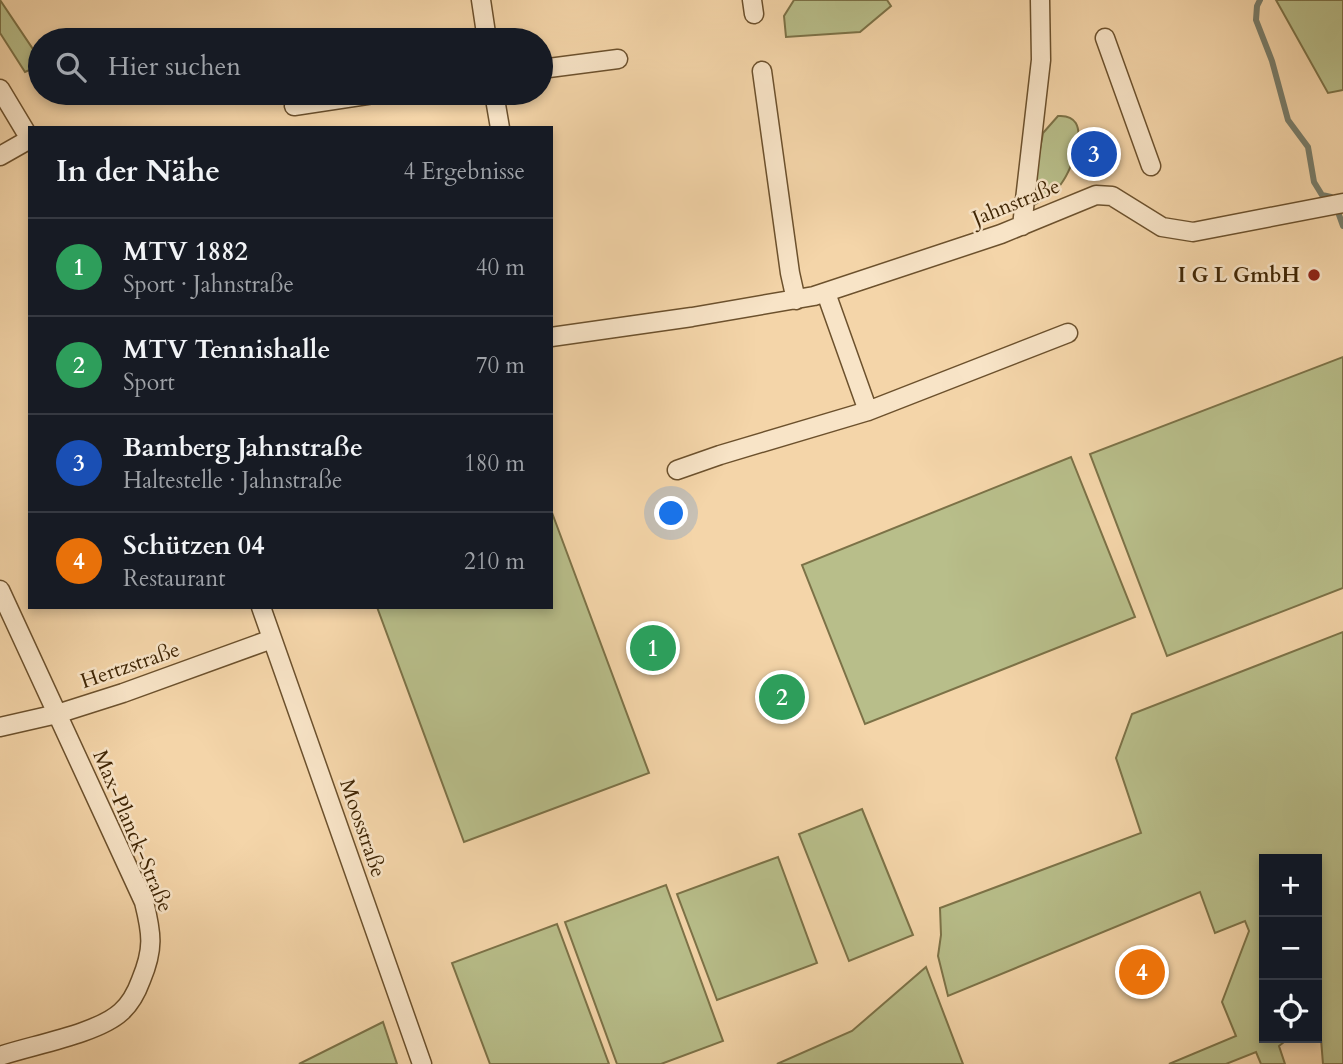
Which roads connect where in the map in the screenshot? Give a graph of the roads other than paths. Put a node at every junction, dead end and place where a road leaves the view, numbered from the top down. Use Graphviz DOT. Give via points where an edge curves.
graph roads {
  1 [pos="481,0"];
  2 [pos="1040,0"];
  3 [pos="485,28"];
  4 [pos="1105,38"];
  5 [pos="618,58"];
  6 [pos="553,67"];
  7 [pos="762,71"];
  8 [pos="0,89"];
  9 [pos="301,105"];
  10 [pos="496,105"];
  11 [pos="294,106"];
  12 [pos="500,126"];
  13 [pos="28,136"];
  14 [pos="28,140"];
  15 [pos="0,156"];
  16 [pos="1151,166"];
  17 [pos="1343,203"];
  18 [pos="1022,226"];
  19 [pos="826,293"];
  20 [pos="796,300"];
  21 [pos="1068,333"];
  22 [pos="553,337"];
  23 [pos="868,411"];
  24 [pos="677,470"];
  25 [pos="0,590"];
  26 [pos="262,609"];
  27 [pos="272,639"];
  28 [pos="57,714"];
  29 [pos="0,727"];
  30 [pos="0,1056"];
  31 [pos="422,1064"];
  1 -- 3 [label="street"];
  2 -- 18 [label="street" via="1041,60"];
  4 -- 16 [label="street"];
  5 -- 6 [label="street"];
  7 -- 20 [label="street"];
  8 -- 13 [label="street"];
  9 -- 11 [label="street"];
  10 -- 12 [label="street"];
  14 -- 15 [label="street"];
  17 -- 18 [label="street, Jahnstraße" via="1193,232 1162,228 1112,196 1096,195"];
  18 -- 19 [label="street, Jahnstraße"];
  19 -- 20 [label="street, Jahnstraße"];
  19 -- 23 [label="street"];
  20 -- 22 [label="street, Jahnstraße"];
  21 -- 23 [label="street"];
  23 -- 24 [label="street"];
  25 -- 28 [label="street, Max-Planck-Straße"];
  26 -- 27 [label="street, Moosstraße"];
  27 -- 28 [label="street, Hertzstraße"];
  27 -- 31 [label="street, Moosstraße"];
  28 -- 29 [label="street, Hertzstraße"];
  28 -- 30 [label="street, Max-Planck-Straße" via="144,902 152,933 149,963 137,991 113,1018"];
}
